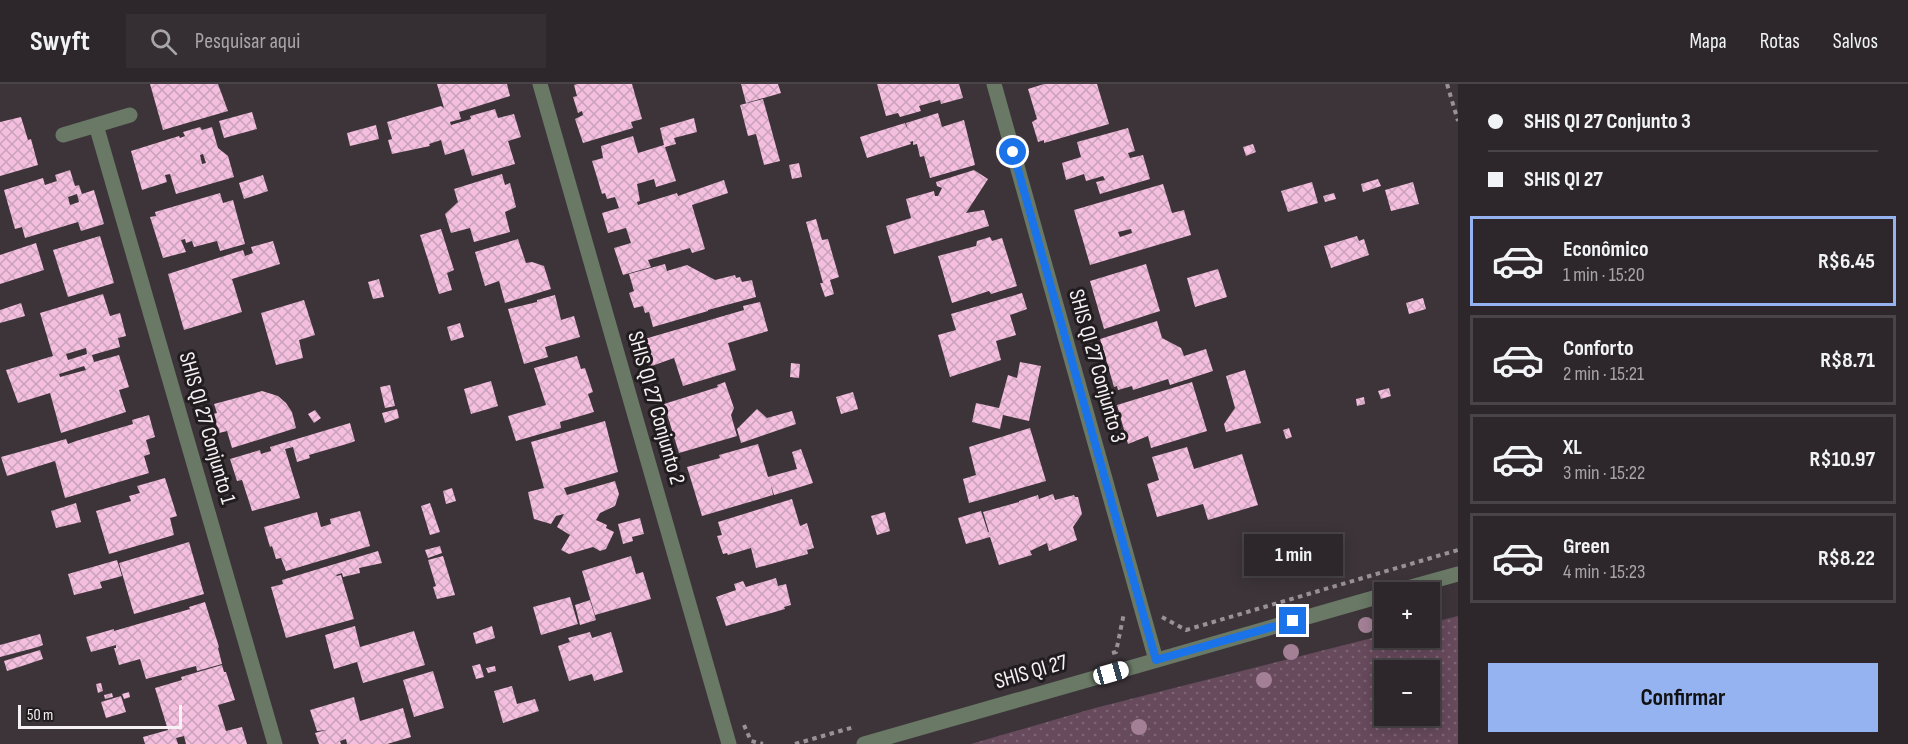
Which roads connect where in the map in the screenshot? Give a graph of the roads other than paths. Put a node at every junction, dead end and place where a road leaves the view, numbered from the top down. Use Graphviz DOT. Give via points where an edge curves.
graph roads {
  1 [pos="540,84"];
  2 [pos="994,84"];
  3 [pos="130,115"];
  4 [pos="96,125"];
  5 [pos="63,135"];
  6 [pos="1458,574"];
  7 [pos="1429,582"];
  8 [pos="1374,598"];
  9 [pos="1156,660"];
  10 [pos="275,744"];
  11 [pos="729,744"];
  12 [pos="864,744"];
  1 -- 11 [label="street, SHIS QI 27 Conjunto 2"];
  2 -- 9 [label="street, SHIS QI 27 Conjunto 3"];
  3 -- 4 [label="street"];
  4 -- 5 [label="street"];
  4 -- 10 [label="street, SHIS QI 27 Conjunto 1"];
  6 -- 7 [label="street"];
  8 -- 9 [label="street, SHIS QI 27"];
  9 -- 12 [label="street, SHIS QI 27"];
}
